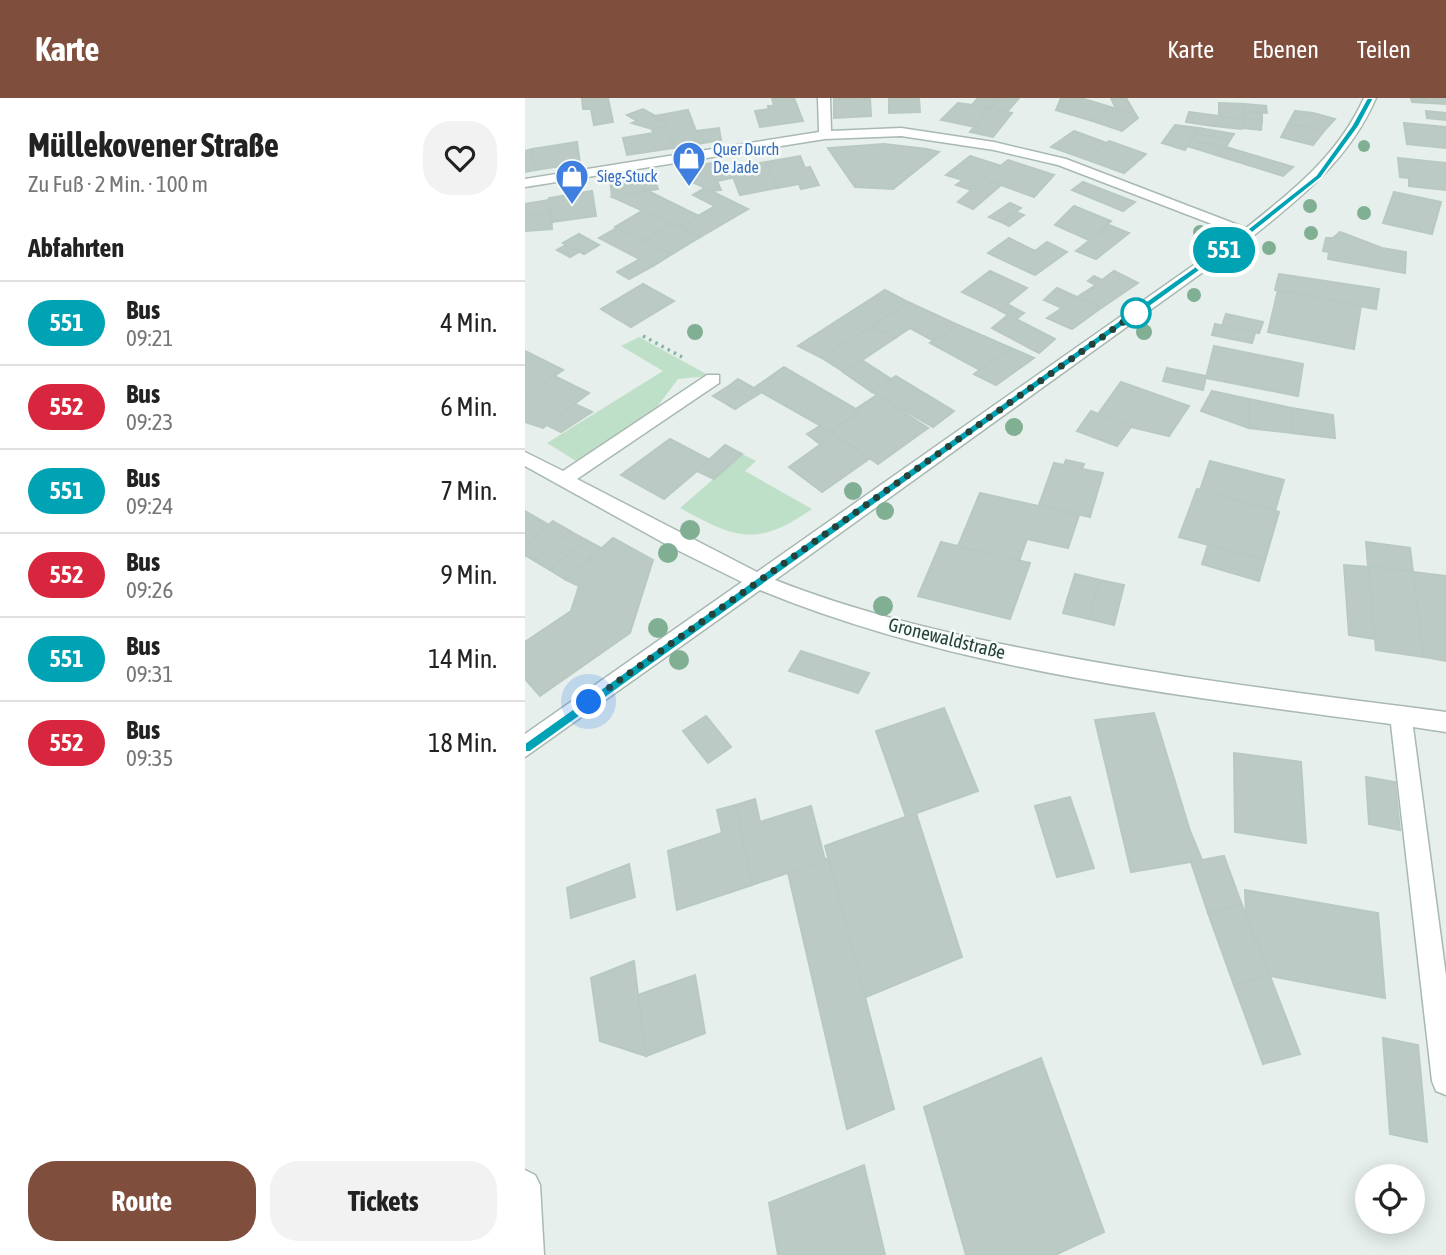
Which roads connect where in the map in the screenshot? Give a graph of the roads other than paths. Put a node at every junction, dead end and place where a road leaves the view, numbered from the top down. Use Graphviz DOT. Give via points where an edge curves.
graph roads {
  1 [pos="824,98"];
  2 [pos="1370,98"];
  3 [pos="825,135"];
  4 [pos="525,183"];
  5 [pos="1248,233"];
  6 [pos="713,379"];
  7 [pos="525,458"];
  8 [pos="564,480"];
  9 [pos="761,582"];
  10 [pos="1401,716"];
  11 [pos="1446,722"];
  12 [pos="525,747"];
  13 [pos="1446,1081"];
  14 [pos="525,1185"];
  15 [pos="529,1255"];
  1 -- 3 [label="street"];
  2 -- 5 [label="street" via="1318,176"];
  3 -- 4 [label="street"];
  3 -- 5 [label="street" via="901,132 1026,153 1122,183"];
  5 -- 9 [label="street"];
  6 -- 8 [label="street"];
  7 -- 8 [label="street, Gronewaldstraße"];
  8 -- 9 [label="street, Gronewaldstraße"];
  9 -- 10 [label="street, Gronewaldstraße" via="837,611 962,644 1100,671"];
  9 -- 12 [label="street"];
  10 -- 11 [label="street, Gronewaldstraße"];
  10 -- 13 [label="street"];
  14 -- 15 [label="street"];
}
